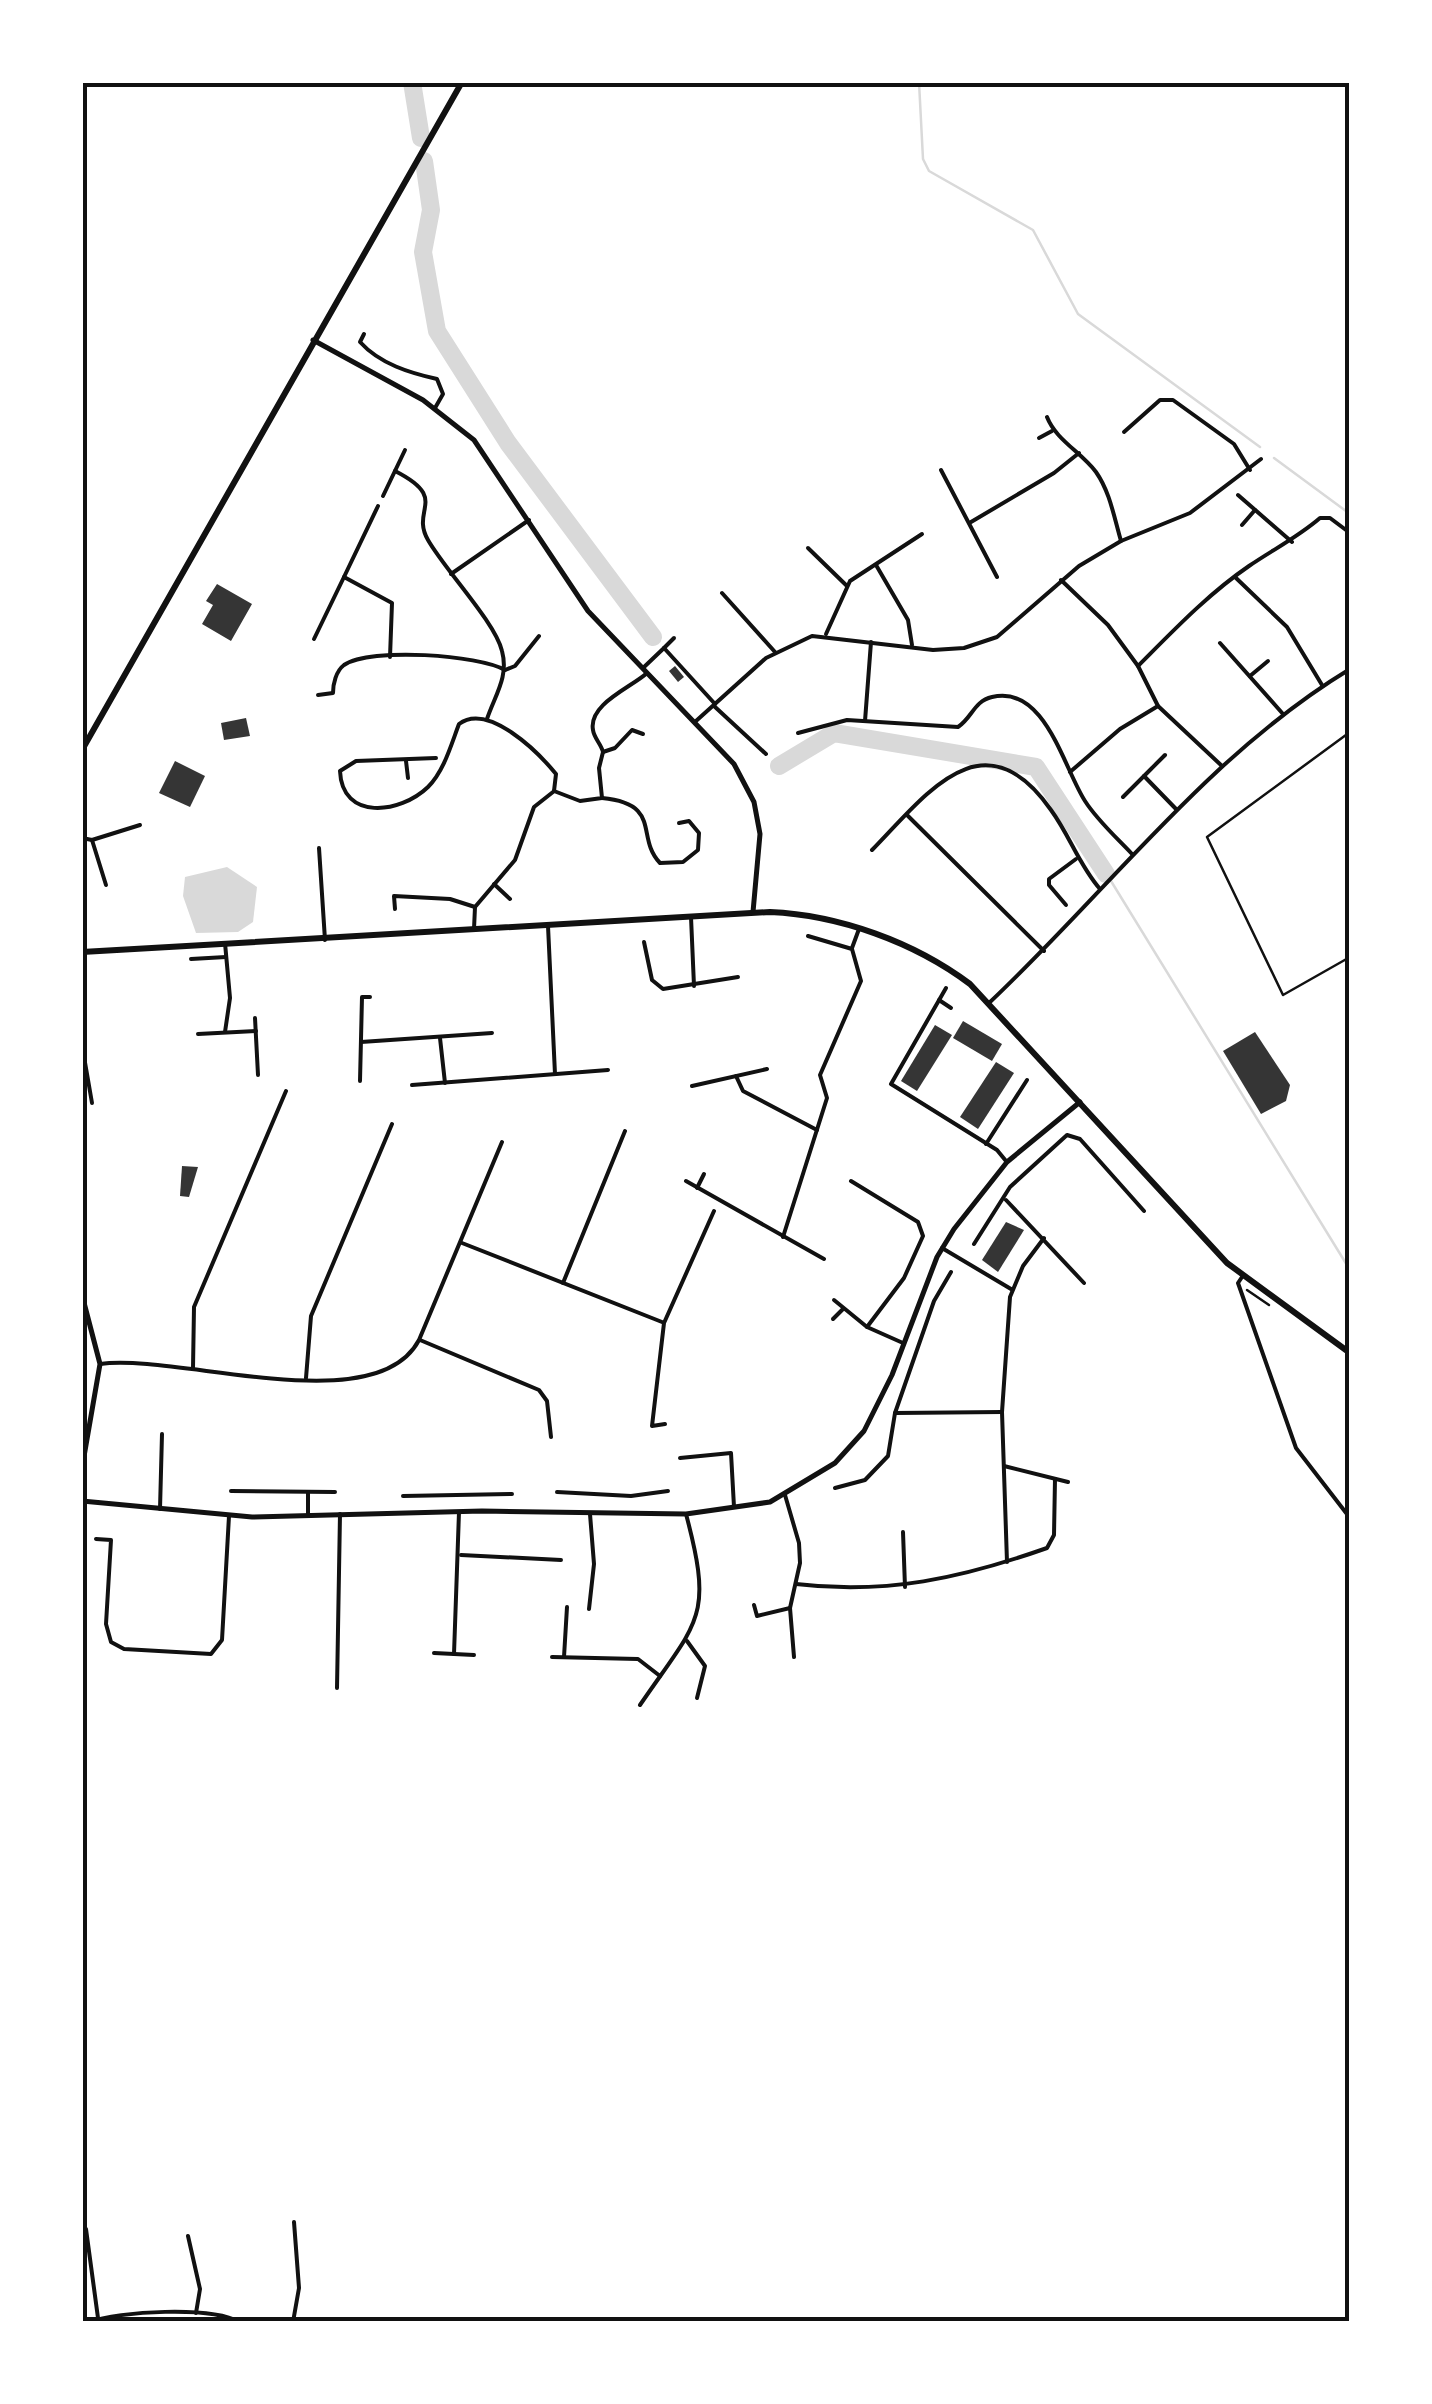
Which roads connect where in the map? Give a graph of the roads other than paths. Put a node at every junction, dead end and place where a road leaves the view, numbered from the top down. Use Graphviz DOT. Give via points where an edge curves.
graph roads {
  1 [pos="462,82"];
  2 [pos="364,334"];
  3 [pos="313,340"];
  4 [pos="435,408"];
  5 [pos="1047,418"];
  6 [pos="1052,431"];
  7 [pos="1124,432"];
  8 [pos="1039,438"];
  9 [pos="405,450"];
  10 [pos="1078,453"];
  11 [pos="1261,458"];
  12 [pos="941,470"];
  13 [pos="1250,470"];
  14 [pos="395,471"];
  15 [pos="1238,495"];
  16 [pos="383,496"];
  17 [pos="378,506"];
  18 [pos="1255,509"];
  19 [pos="530,520"];
  20 [pos="972,522"];
  21 [pos="1242,525"];
  22 [pos="922,534"];
  23 [pos="1350,534"];
  24 [pos="1121,541"];
  25 [pos="1292,542"];
  26 [pos="808,548"];
  27 [pos="876,564"];
  28 [pos="451,574"];
  29 [pos="344,577"];
  30 [pos="997,577"];
  31 [pos="1236,578"];
  32 [pos="1061,580"];
  33 [pos="847,586"];
  34 [pos="722,593"];
  35 [pos="826,634"];
  36 [pos="539,636"];
  37 [pos="674,638"];
  38 [pos="314,639"];
  39 [pos="872,642"];
  40 [pos="1220,643"];
  41 [pos="912,645"];
  42 [pos="664,648"];
  43 [pos="775,652"];
  44 [pos="390,657"];
  45 [pos="1268,661"];
  46 [pos="1138,666"];
  47 [pos="1350,669"];
  48 [pos="505,670"];
  49 [pos="645,671"];
  50 [pos="1250,676"];
  51 [pos="1322,685"];
  52 [pos="318,695"];
  53 [pos="714,704"];
  54 [pos="1158,706"];
  55 [pos="1282,714"];
  56 [pos="488,719"];
  57 [pos="865,721"];
  58 [pos="696,722"];
  59 [pos="798,733"];
  60 [pos="643,734"];
  61 [pos="82,750"];
  62 [pos="603,752"];
  63 [pos="766,754"];
  64 [pos="1165,756"];
  65 [pos="436,758"];
  66 [pos="406,761"];
  67 [pos="1222,766"];
  68 [pos="1070,772"];
  69 [pos="1144,776"];
  70 [pos="408,778"];
  71 [pos="554,791"];
  72 [pos="1122,797"];
  73 [pos="602,798"];
  74 [pos="1177,810"];
  75 [pos="694,812"];
  76 [pos="907,815"];
  77 [pos="689,821"];
  78 [pos="679,824"];
  79 [pos="140,826"];
  80 [pos="82,838"];
  81 [pos="92,840"];
  82 [pos="319,848"];
  83 [pos="872,850"];
  84 [pos="1132,854"];
  85 [pos="1076,859"];
  86 [pos="494,884"];
  87 [pos="106,886"];
  88 [pos="1100,890"];
  89 [pos="510,898"];
  90 [pos="1066,905"];
  91 [pos="474,908"];
  92 [pos="395,909"];
  93 [pos="753,912"];
  94 [pos="691,917"];
  95 [pos="548,926"];
  96 [pos="474,929"];
  97 [pos="860,929"];
  98 [pos="808,936"];
  99 [pos="325,940"];
  100 [pos="644,942"];
  101 [pos="225,943"];
  102 [pos="852,949"];
  103 [pos="1044,951"];
  104 [pos="82,952"];
  105 [pos="226,956"];
  106 [pos="190,959"];
  107 [pos="738,977"];
  108 [pos="694,986"];
  109 [pos="946,988"];
  110 [pos="370,996"];
  111 [pos="939,1000"];
  112 [pos="989,1004"];
  113 [pos="952,1008"];
  114 [pos="255,1018"];
  115 [pos="256,1031"];
  116 [pos="225,1032"];
  117 [pos="492,1033"];
  118 [pos="198,1034"];
  119 [pos="440,1037"];
  120 [pos="361,1042"];
  121 [pos="82,1045"];
  122 [pos="767,1069"];
  123 [pos="608,1070"];
  124 [pos="258,1074"];
  125 [pos="556,1074"];
  126 [pos="736,1076"];
  127 [pos="1027,1080"];
  128 [pos="360,1081"];
  129 [pos="445,1083"];
  130 [pos="412,1085"];
  131 [pos="692,1086"];
  132 [pos="286,1091"];
  133 [pos="1080,1102"];
  134 [pos="92,1103"];
  135 [pos="392,1124"];
  136 [pos="818,1130"];
  137 [pos="625,1131"];
  138 [pos="502,1142"];
  139 [pos="986,1144"];
  140 [pos="1007,1162"];
  141 [pos="704,1174"];
  142 [pos="852,1180"];
  143 [pos="686,1181"];
  144 [pos="697,1188"];
  145 [pos="1006,1200"];
  146 [pos="714,1211"];
  147 [pos="1144,1211"];
  148 [pos="782,1237"];
  149 [pos="1044,1238"];
  150 [pos="462,1243"];
  151 [pos="974,1244"];
  152 [pos="942,1248"];
  153 [pos="824,1258"];
  154 [pos="950,1272"];
  155 [pos="1242,1277"];
  156 [pos="563,1283"];
  157 [pos="1084,1283"];
  158 [pos="1012,1290"];
  159 [pos="82,1295"];
  160 [pos="834,1300"];
  161 [pos="842,1309"];
  162 [pos="833,1320"];
  163 [pos="664,1323"];
  164 [pos="867,1326"];
  165 [pos="419,1340"];
  166 [pos="903,1344"];
  167 [pos="1350,1353"];
  168 [pos="100,1364"];
  169 [pos="192,1368"];
  170 [pos="306,1378"];
  171 [pos="1002,1412"];
  172 [pos="895,1413"];
  173 [pos="665,1424"];
  174 [pos="162,1434"];
  175 [pos="551,1437"];
  176 [pos="680,1458"];
  177 [pos="1004,1466"];
  178 [pos="82,1468"];
  179 [pos="1056,1479"];
  180 [pos="1068,1482"];
  181 [pos="835,1488"];
  182 [pos="230,1491"];
  183 [pos="668,1491"];
  184 [pos="308,1492"];
  185 [pos="335,1492"];
  186 [pos="557,1492"];
  187 [pos="512,1494"];
  188 [pos="481,1495"];
  189 [pos="785,1495"];
  190 [pos="403,1496"];
  191 [pos="631,1496"];
  192 [pos="82,1500"];
  193 [pos="734,1508"];
  194 [pos="160,1509"];
  195 [pos="482,1511"];
  196 [pos="458,1512"];
  197 [pos="590,1512"];
  198 [pos="630,1513"];
  199 [pos="340,1514"];
  200 [pos="686,1514"];
  201 [pos="229,1516"];
  202 [pos="308,1516"];
  203 [pos="1350,1518"];
  204 [pos="902,1532"];
  205 [pos="96,1539"];
  206 [pos="459,1555"];
  207 [pos="561,1560"];
  208 [pos="1007,1562"];
  209 [pos="796,1584"];
  210 [pos="905,1587"];
  211 [pos="578,1594"];
  212 [pos="590,1594"];
  213 [pos="754,1605"];
  214 [pos="568,1607"];
  215 [pos="790,1608"];
  216 [pos="589,1609"];
  217 [pos="687,1641"];
  218 [pos="434,1653"];
  219 [pos="454,1654"];
  220 [pos="474,1655"];
  221 [pos="552,1656"];
  222 [pos="564,1657"];
  223 [pos="794,1658"];
  224 [pos="660,1676"];
  225 [pos="337,1688"];
  226 [pos="697,1698"];
  227 [pos="640,1705"];
  228 [pos="294,2222"];
  229 [pos="86,2230"];
  230 [pos="188,2236"];
  231 [pos="196,2314"];
  232 [pos="98,2318"];
  233 [pos="135,2319"];
  234 [pos="89,2322"];
  235 [pos="238,2322"];
  236 [pos="293,2322"];
  1 -- 3 [label="main road"];
  2 -- 4 [label="street" via="360,342 368,350 414,376 437,378 443,394"];
  3 -- 4 [label="street"];
  3 -- 61 [label="main road"];
  4 -- 19 [label="street" via="488,455"];
  5 -- 6 [label="street"];
  6 -- 8 [label="street"];
  6 -- 10 [label="street"];
  7 -- 13 [label="street" via="1160,400 1172,400 1234,444"];
  9 -- 14 [label="street"];
  10 -- 20 [label="street"];
  10 -- 24 [label="street" via="1106,490"];
  11 -- 13 [label="street"];
  12 -- 20 [label="street"];
  13 -- 24 [label="street" via="1179,520"];
  14 -- 16 [label="street"];
  14 -- 28 [label="street" via="426,496 425,535"];
  15 -- 18 [label="street"];
  17 -- 29 [label="street"];
  18 -- 21 [label="street"];
  18 -- 25 [label="street"];
  19 -- 28 [label="street"];
  19 -- 49 [label="street" via="588,610"];
  20 -- 30 [label="street"];
  22 -- 27 [label="street"];
  23 -- 25 [label="street" via="1322,517"];
  24 -- 32 [label="street"];
  25 -- 31 [label="street"];
  26 -- 33 [label="street"];
  27 -- 33 [label="street"];
  27 -- 41 [label="street" via="908,620"];
  28 -- 48 [label="street" via="500,644"];
  29 -- 38 [label="street"];
  29 -- 44 [label="street" via="392,604"];
  31 -- 46 [label="street"];
  31 -- 51 [label="street" via="1287,627"];
  32 -- 41 [label="street" via="998,637 964,648"];
  32 -- 46 [label="street"];
  33 -- 35 [label="street"];
  34 -- 43 [label="street"];
  35 -- 39 [label="street"];
  35 -- 43 [label="street"];
  36 -- 48 [label="street"];
  37 -- 42 [label="street"];
  39 -- 41 [label="street"];
  39 -- 57 [label="street"];
  40 -- 50 [label="street"];
  42 -- 49 [label="street"];
  42 -- 53 [label="street"];
  43 -- 53 [label="street"];
  44 -- 48 [label="street" via="457,658"];
  44 -- 52 [label="street" via="348,663 333,693"];
  45 -- 50 [label="street"];
  46 -- 54 [label="street"];
  47 -- 51 [label="street"];
  48 -- 56 [label="street"];
  49 -- 58 [label="street"];
  49 -- 62 [label="street" via="600,708 592,732"];
  50 -- 55 [label="street"];
  51 -- 55 [label="street"];
  53 -- 58 [label="street"];
  53 -- 63 [label="street"];
  54 -- 67 [label="street"];
  54 -- 68 [label="street"];
  55 -- 67 [label="street"];
  56 -- 66 [label="street" via="459,724 436,777 415,797 376,806 346,798 340,770 346,764"];
  56 -- 71 [label="street" via="553,770"];
  57 -- 59 [label="street"];
  57 -- 68 [label="street" via="958,727 979,702 1019,699 1039,716"];
  58 -- 93 [label="street" via="734,764 754,802 760,834"];
  60 -- 62 [label="street" via="632,730"];
  62 -- 73 [label="street"];
  64 -- 69 [label="street"];
  65 -- 66 [label="street"];
  66 -- 70 [label="street"];
  67 -- 74 [label="street"];
  68 -- 84 [label="street" via="1088,806"];
  69 -- 72 [label="street"];
  69 -- 74 [label="street"];
  71 -- 73 [label="street" via="580,800"];
  71 -- 86 [label="street" via="534,807 515,860"];
  73 -- 77 [label="street" via="640,813 660,863 683,862 698,850 699,832"];
  74 -- 84 [label="street"];
  75 -- 77 [label="street"];
  76 -- 83 [label="street"];
  76 -- 85 [label="street" via="941,778 958,769 991,767 1043,800"];
  76 -- 103 [label="street"];
  77 -- 78 [label="street"];
  79 -- 81 [label="street"];
  80 -- 81 [label="street"];
  81 -- 87 [label="street"];
  82 -- 99 [label="street"];
  84 -- 88 [label="street"];
  85 -- 88 [label="street"];
  85 -- 90 [label="street" via="1049,879"];
  86 -- 89 [label="street"];
  86 -- 91 [label="street"];
  88 -- 103 [label="street"];
  91 -- 92 [label="street" via="450,899 394,896"];
  91 -- 96 [label="street"];
  93 -- 94 [label="main road"];
  93 -- 97 [label="main road" via="813,916"];
  94 -- 95 [label="main road"];
  94 -- 108 [label="street"];
  95 -- 96 [label="main road"];
  95 -- 125 [label="street"];
  96 -- 99 [label="main road"];
  97 -- 102 [label="street"];
  97 -- 112 [label="main road" via="938,963"];
  98 -- 102 [label="street"];
  99 -- 101 [label="main road"];
  100 -- 108 [label="street" via="657,986"];
  101 -- 104 [label="main road"];
  101 -- 105 [label="street"];
  102 -- 136 [label="street" via="861,981 820,1075 828,1098"];
  103 -- 112 [label="street"];
  105 -- 106 [label="street"];
  105 -- 116 [label="street"];
  107 -- 108 [label="street"];
  109 -- 111 [label="street"];
  110 -- 120 [label="street" via="362,997"];
  111 -- 113 [label="street"];
  111 -- 139 [label="street" via="891,1084"];
  112 -- 133 [label="main road"];
  114 -- 115 [label="street"];
  115 -- 116 [label="street"];
  115 -- 124 [label="street"];
  116 -- 118 [label="street"];
  117 -- 119 [label="street"];
  119 -- 120 [label="street"];
  119 -- 129 [label="street"];
  120 -- 128 [label="street"];
  121 -- 134 [label="street"];
  122 -- 126 [label="street"];
  123 -- 125 [label="street"];
  125 -- 129 [label="street"];
  126 -- 131 [label="street"];
  126 -- 136 [label="street" via="744,1091"];
  127 -- 139 [label="street"];
  129 -- 130 [label="street"];
  132 -- 169 [label="street" via="194,1307"];
  133 -- 140 [label="street"];
  133 -- 155 [label="main road"];
  135 -- 170 [label="street" via="311,1316"];
  136 -- 148 [label="street"];
  137 -- 156 [label="street"];
  138 -- 150 [label="street"];
  139 -- 140 [label="street"];
  140 -- 152 [label="street"];
  141 -- 144 [label="street"];
  142 -- 164 [label="street" via="918,1222 924,1236 904,1278"];
  143 -- 144 [label="street"];
  144 -- 148 [label="street"];
  145 -- 147 [label="street" via="1036,1161 1074,1135"];
  145 -- 149 [label="street"];
  145 -- 151 [label="street"];
  146 -- 163 [label="street"];
  148 -- 153 [label="street"];
  149 -- 157 [label="street"];
  149 -- 158 [label="street"];
  150 -- 156 [label="street"];
  150 -- 165 [label="street"];
  152 -- 158 [label="street"];
  152 -- 166 [label="street"];
  154 -- 172 [label="street"];
  155 -- 167 [label="main road"];
  155 -- 203 [label="street" via="1244,1308 1296,1448"];
  156 -- 163 [label="street"];
  158 -- 171 [label="street"];
  159 -- 168 [label="street"];
  160 -- 161 [label="street"];
  161 -- 162 [label="street"];
  161 -- 164 [label="street"];
  163 -- 173 [label="street" via="651,1414 652,1426"];
  164 -- 166 [label="street"];
  165 -- 170 [label="street" via="404,1361 376,1375"];
  165 -- 175 [label="street" via="539,1390 547,1401"];
  166 -- 189 [label="street" via="864,1430 835,1463"];
  168 -- 169 [label="street"];
  168 -- 178 [label="street"];
  169 -- 170 [label="street"];
  171 -- 172 [label="street"];
  171 -- 177 [label="street"];
  172 -- 181 [label="street" via="893,1442 877,1472"];
  174 -- 194 [label="street"];
  176 -- 193 [label="street" via="731,1453"];
  177 -- 179 [label="street"];
  177 -- 208 [label="street"];
  179 -- 180 [label="street"];
  179 -- 208 [label="street" via="1052,1543"];
  182 -- 184 [label="street"];
  183 -- 191 [label="street"];
  184 -- 185 [label="street"];
  184 -- 202 [label="street"];
  186 -- 191 [label="street"];
  187 -- 188 [label="street"];
  188 -- 190 [label="street"];
  188 -- 195 [label="street"];
  189 -- 193 [label="street"];
  189 -- 209 [label="street" via="798,1535"];
  191 -- 198 [label="street"];
  192 -- 194 [label="street"];
  193 -- 200 [label="street"];
  194 -- 201 [label="street"];
  195 -- 196 [label="street"];
  195 -- 197 [label="street"];
  196 -- 199 [label="street"];
  196 -- 206 [label="street"];
  197 -- 198 [label="street"];
  197 -- 212 [label="street"];
  198 -- 200 [label="street"];
  199 -- 202 [label="street"];
  199 -- 225 [label="street"];
  200 -- 217 [label="street" via="702,1578"];
  201 -- 202 [label="street"];
  201 -- 205 [label="street" via="222,1640 211,1654 111,1642 111,1540"];
  204 -- 210 [label="street"];
  206 -- 207 [label="street"];
  206 -- 219 [label="street"];
  208 -- 210 [label="street"];
  209 -- 210 [label="street" via="850,1591"];
  209 -- 215 [label="street"];
  211 -- 212 [label="street"];
  212 -- 216 [label="street"];
  213 -- 215 [label="street" via="758,1616"];
  214 -- 222 [label="street"];
  215 -- 223 [label="street"];
  217 -- 224 [label="street"];
  217 -- 226 [label="street" via="705,1666"];
  218 -- 219 [label="street"];
  219 -- 220 [label="street"];
  221 -- 222 [label="street"];
  222 -- 224 [label="street" via="638,1659"];
  224 -- 227 [label="street"];
  228 -- 236 [label="street" via="299,2288"];
  229 -- 232 [label="street"];
  230 -- 231 [label="street" via="199,2280"];
  231 -- 233 [label="street"];
  231 -- 235 [label="street"];
  232 -- 233 [label="street"];
  232 -- 234 [label="street"];
}
